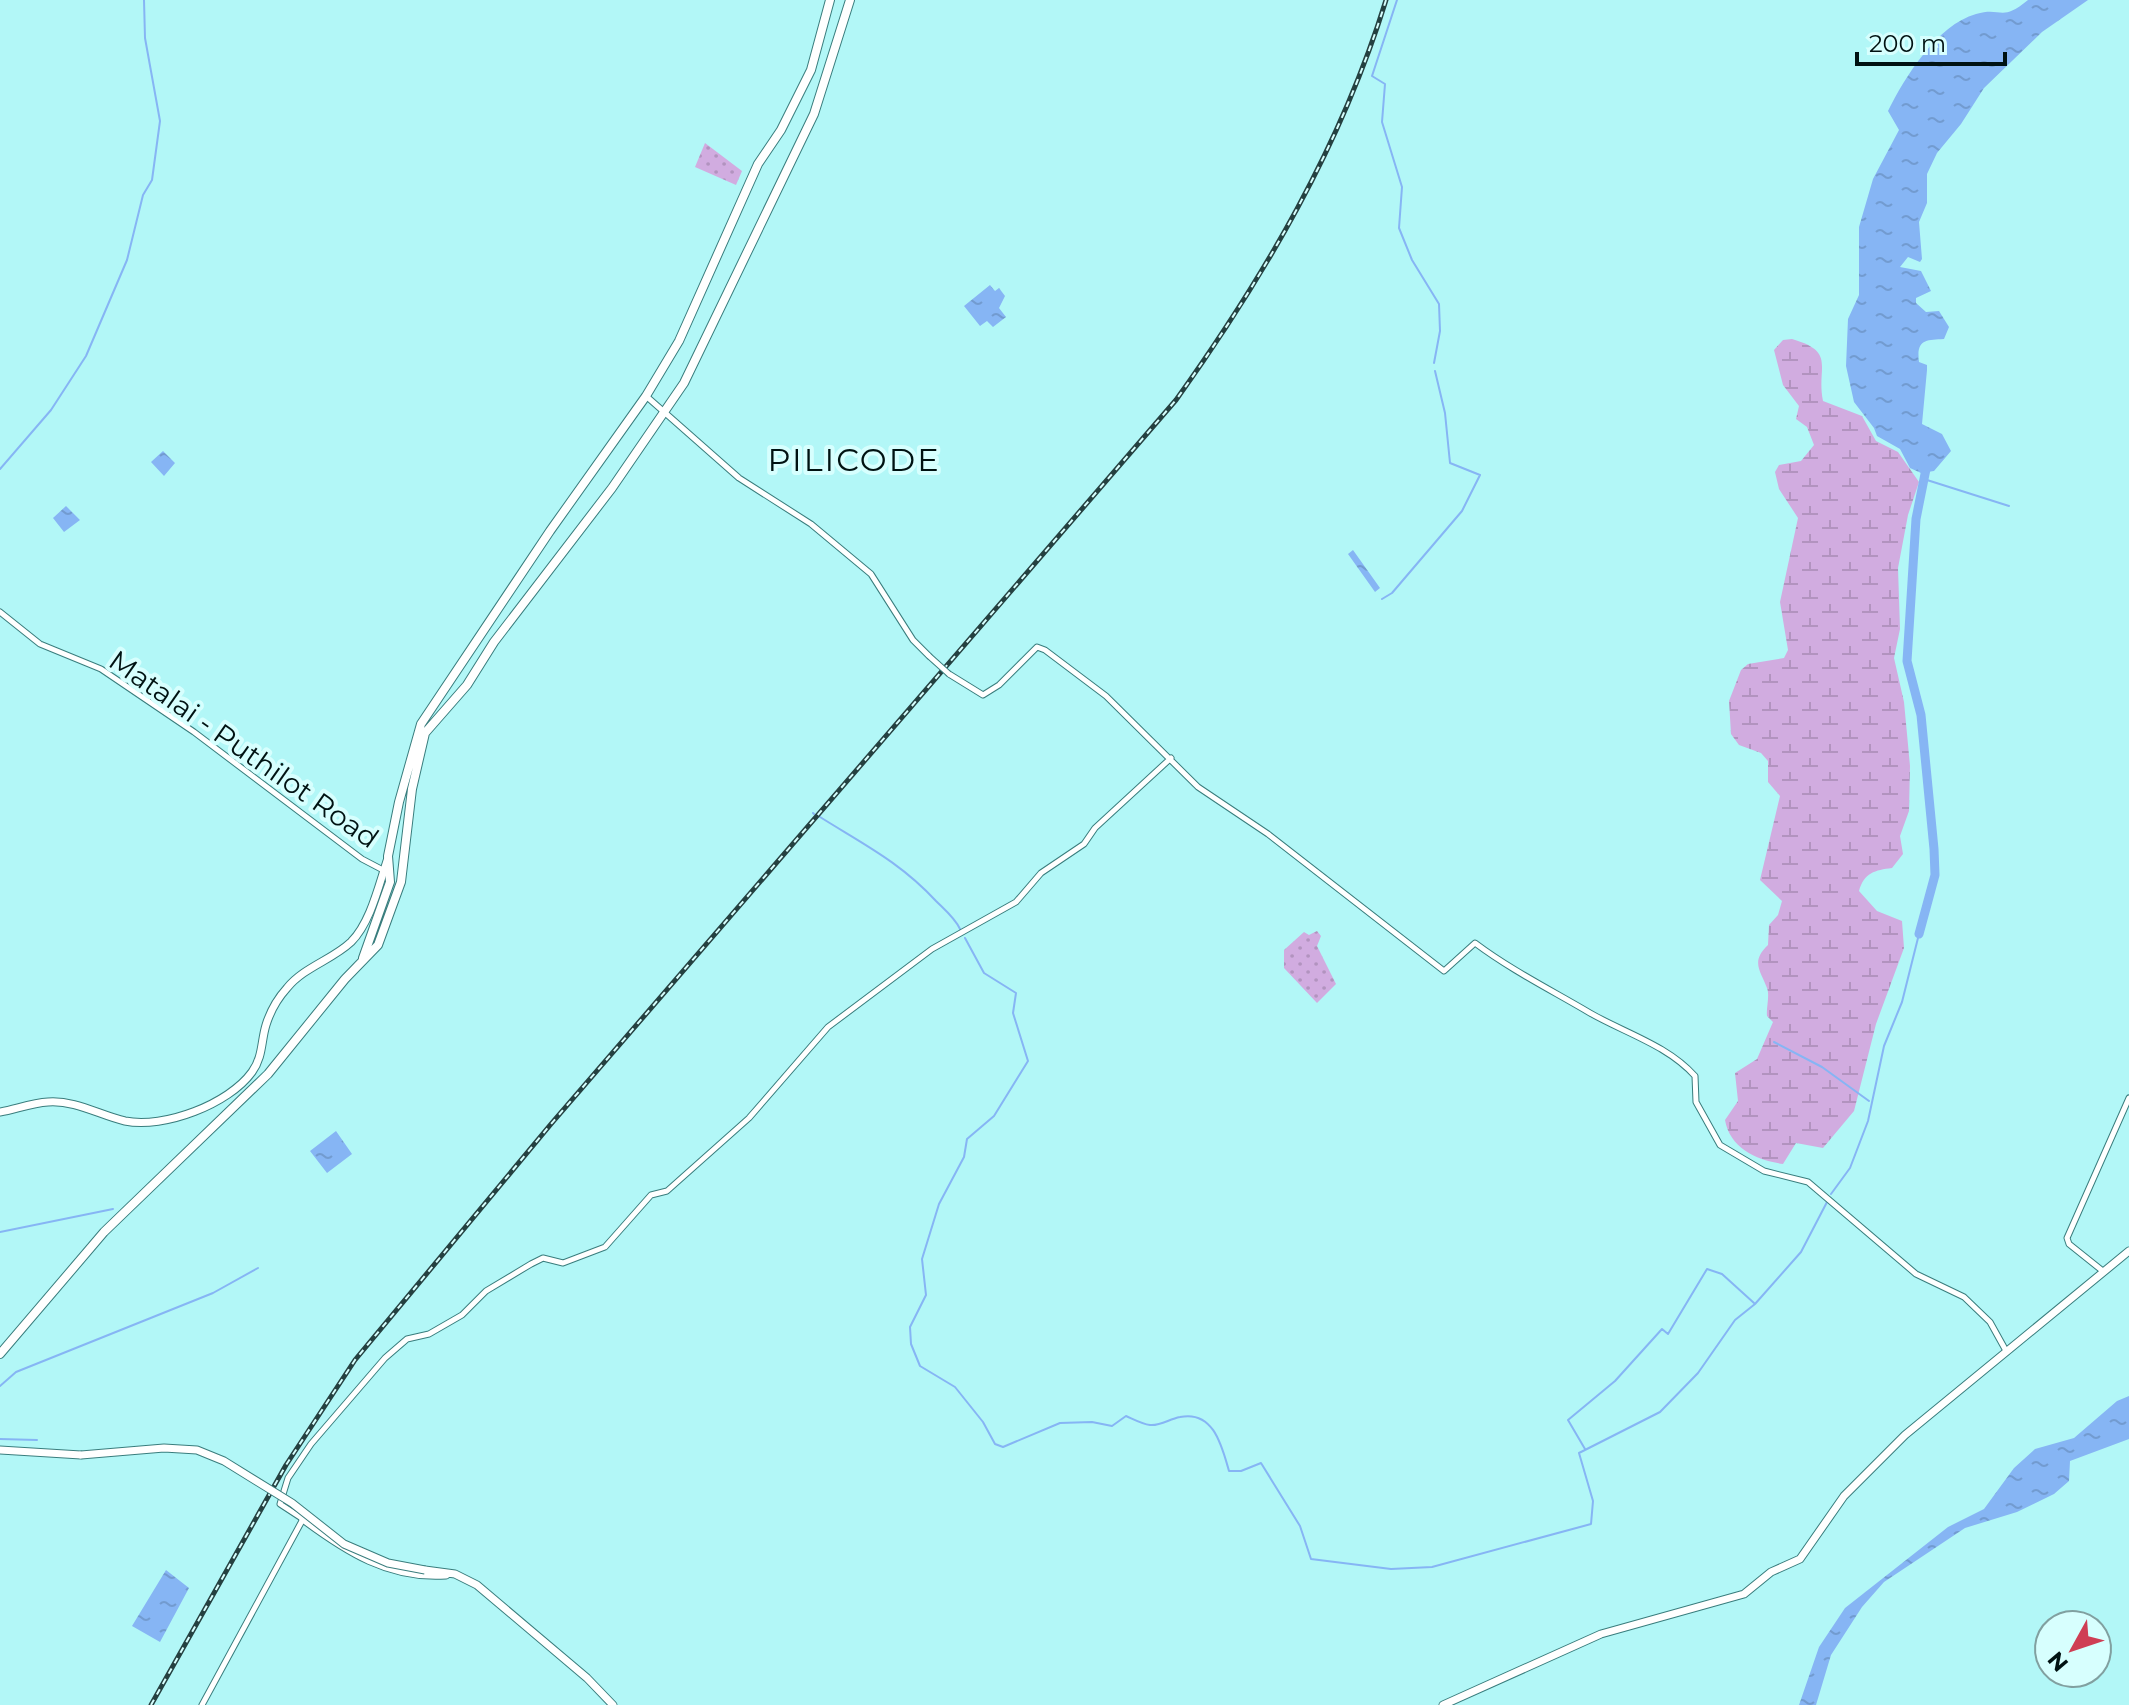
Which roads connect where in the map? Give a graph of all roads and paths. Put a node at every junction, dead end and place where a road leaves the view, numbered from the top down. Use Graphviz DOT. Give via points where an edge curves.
graph roads {
  1 [pos="830,0"];
  2 [pos="850,0"];
  3 [pos="646,396"];
  4 [pos="666,412"];
  5 [pos="0,612"];
  6 [pos="1171,758"];
  7 [pos="388,856"];
  8 [pos="383,870"];
  9 [pos="363,958"];
  10 [pos="2129,1098"];
  11 [pos="0,1112"];
  12 [pos="2129,1251"];
  13 [pos="2104,1272"];
  14 [pos="2005,1349"];
  15 [pos="0,1354"];
  16 [pos="0,1450"];
  17 [pos="303,1519"];
  18 [pos="455,1574"];
  19 [pos="202,1705"];
  20 [pos="613,1705"];
  21 [pos="1443,1705"];
  1 -- 3 [label="highway" via="811,70 758,164 690,318"];
  2 -- 4 [label="highway" via="814,114 707,340"];
  3 -- 4 [label="street"];
  3 -- 7 [label="highway" via="421,724"];
  4 -- 6 [label="street, bridge" via="739,478 811,524 871,574 913,640 949,674 983,695 1039,647 1106,696"];
  4 -- 9 [label="highway" via="467,685 425,733 401,882 378,945"];
  5 -- 8 [label="street, Matalai - Puthilot Road" via="40,644 101,669"];
  6 -- 14 [label="street" via="1198,787 1268,834 1444,971 1475,943 1508,968 1679,1061 1695,1076 1696,1102 1720,1145 1764,1171 1808,1182 1916,1274 1964,1297 1990,1322"];
  6 -- 17 [label="street" via="1084,844 1041,873 1016,902 932,949 828,1027 749,1118 667,1191 651,1195 605,1247 563,1263 543,1258 523,1267 486,1291 462,1315 429,1334 407,1339 385,1358 288,1478 280,1504"];
  7 -- 8 [label="main road"];
  7 -- 9 [label="highway" via="390,882"];
  8 -- 11 [label="main road" via="352,941 294,979 266,1025 252,1072 222,1097 150,1122 48,1102"];
  9 -- 15 [label="highway" via="268,1074 104,1232"];
  10 -- 13 [label="street" via="2067,1238"];
  12 -- 13 [label="main road"];
  13 -- 14 [label="main road"];
  14 -- 21 [label="main road" via="1862,1476 1826,1518 1803,1557 1771,1572 1744,1594 1601,1634"];
  16 -- 18 [label="main road, bridge" via="81,1455 172,1447 197,1450 292,1503 344,1544 388,1563"];
  17 -- 18 [label="main road" via="342,1547 392,1570"];
  17 -- 19 [label="street"];
  18 -- 20 [label="main road" via="477,1585"];
}
